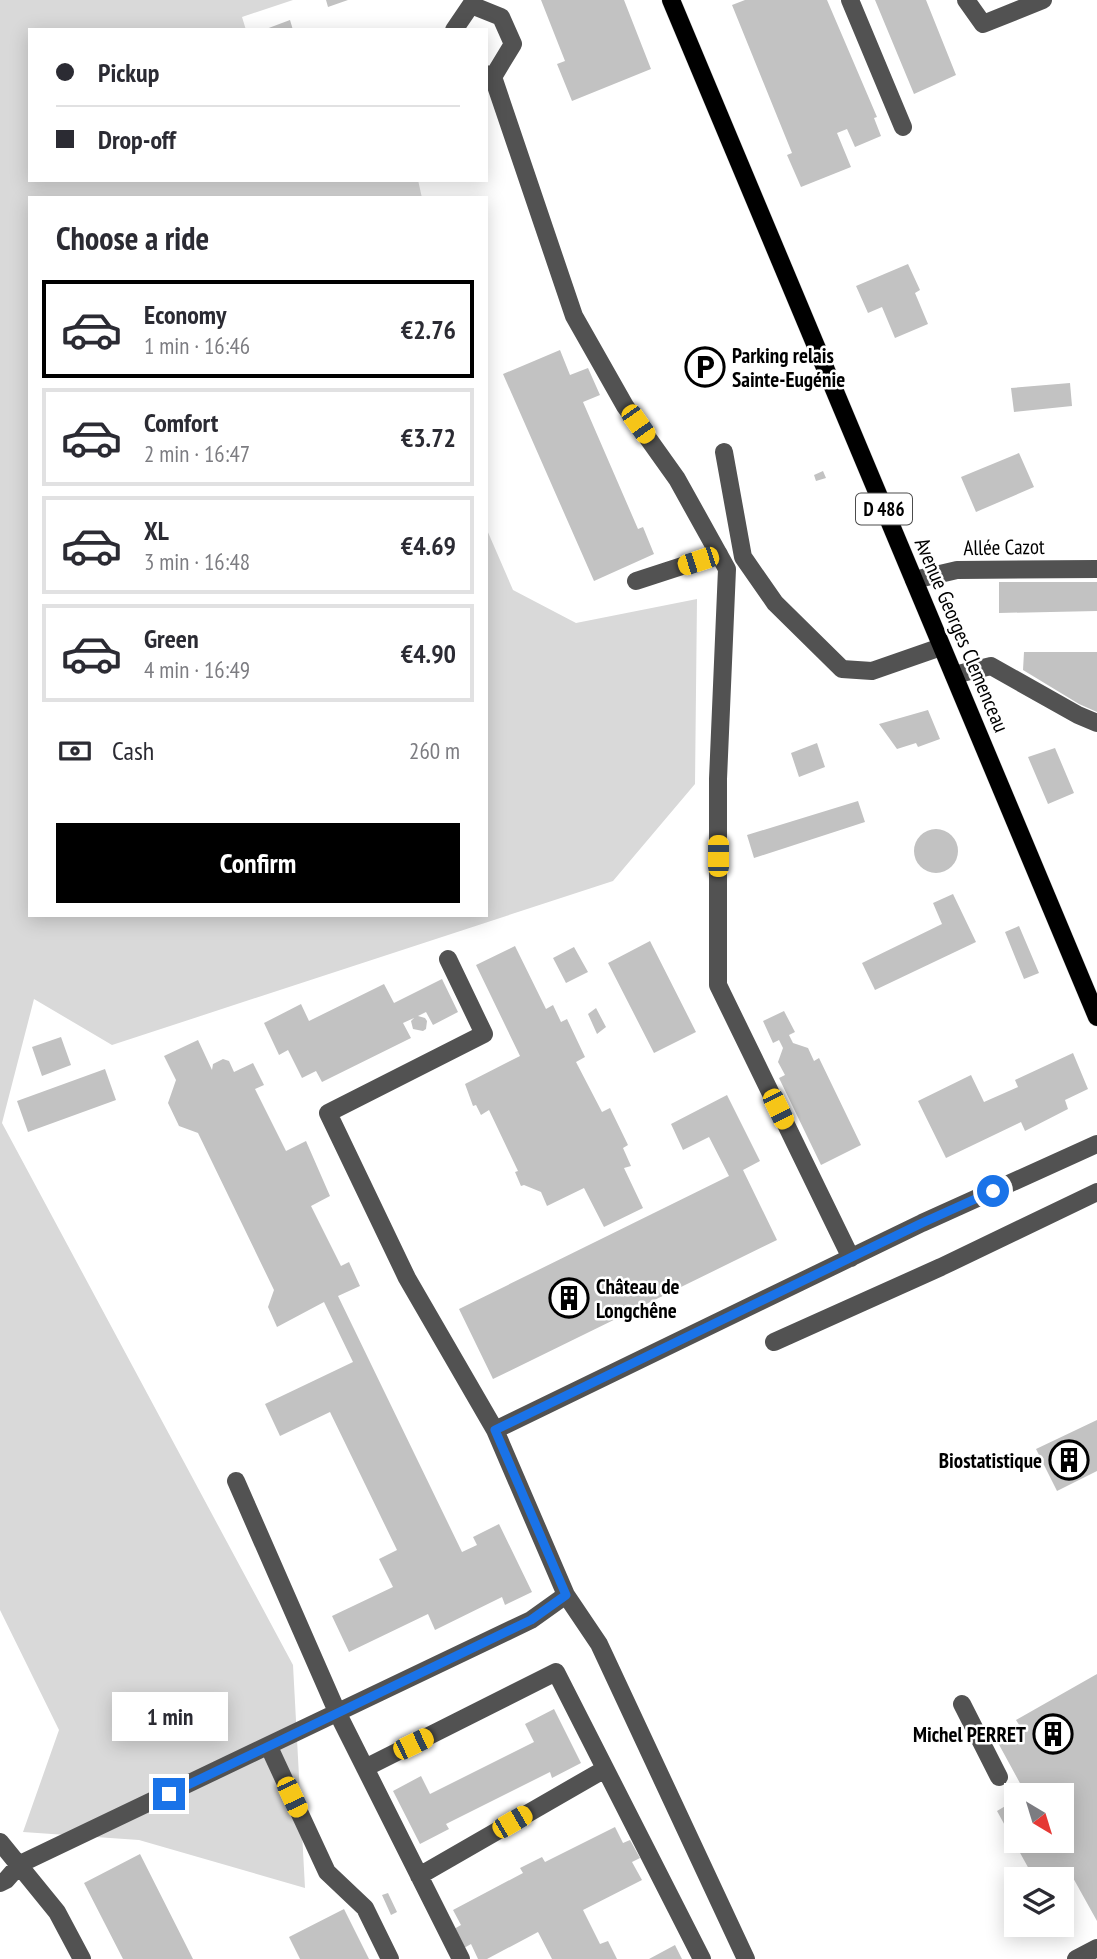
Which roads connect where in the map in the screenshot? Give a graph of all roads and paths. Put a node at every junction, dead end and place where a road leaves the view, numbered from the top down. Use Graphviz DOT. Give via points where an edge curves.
graph roads {
  1 [pos="671,0"];
  2 [pos="850,0"];
  3 [pos="966,0"];
  4 [pos="1043,0"];
  5 [pos="470,2"];
  6 [pos="455,28"];
  7 [pos="490,75"];
  8 [pos="903,127"];
  9 [pos="724,452"];
  10 [pos="719,554"];
  11 [pos="1097,569"];
  12 [pos="914,580"];
  13 [pos="636,582"];
  14 [pos="941,647"];
  15 [pos="954,675"];
  16 [pos="1097,723"];
  17 [pos="448,959"];
  18 [pos="1097,1017"];
  19 [pos="1097,1144"];
  20 [pos="1097,1192"];
  21 [pos="851,1258"];
  22 [pos="774,1342"];
  23 [pos="495,1430"];
  24 [pos="236,1481"];
  25 [pos="566,1595"];
  26 [pos="962,1704"];
  27 [pos="338,1714"];
  28 [pos="269,1747"];
  29 [pos="365,1768"];
  30 [pos="605,1769"];
  31 [pos="999,1777"];
  32 [pos="0,1842"];
  33 [pos="20,1864"];
  34 [pos="419,1876"];
  35 [pos="0,1884"];
  36 [pos="1097,1948"];
  37 [pos="82,1959"];
  38 [pos="390,1959"];
  39 [pos="461,1959"];
  40 [pos="702,1959"];
  41 [pos="746,1959"];
  42 [pos="1076,1959"];
  1 -- 12 [label="main road, Avenue Georges Clemenceau / D 486"];
  2 -- 8 [label="street"];
  3 -- 4 [label="street" via="982,24"];
  5 -- 6 [label="street"];
  5 -- 7 [label="street" via="501,17 513,44"];
  7 -- 10 [label="street" via="574,316"];
  9 -- 14 [label="street" via="743,557 775,603 842,669 872,671"];
  10 -- 13 [label="street"];
  10 -- 21 [label="street" via="726,569 718,779 718,985"];
  11 -- 12 [label="street, Allée Cazot" via="957,570"];
  12 -- 14 [label="main road, Avenue Georges Clemenceau / D 486"];
  14 -- 15 [label="main road, Avenue Georges Clemenceau / D 486"];
  15 -- 16 [label="street" via="991,666"];
  15 -- 18 [label="main road, Avenue Georges Clemenceau / D 486"];
  17 -- 23 [label="street" via="484,1034 328,1113 407,1278"];
  19 -- 21 [label="street"];
  20 -- 22 [label="street"];
  21 -- 23 [label="street"];
  23 -- 25 [label="street"];
  24 -- 27 [label="street"];
  25 -- 27 [label="street" via="531,1620"];
  25 -- 41 [label="street" via="599,1644"];
  26 -- 31 [label="street"];
  27 -- 28 [label="street"];
  27 -- 29 [label="street"];
  28 -- 33 [label="street"];
  28 -- 38 [label="street" via="327,1872 365,1908"];
  29 -- 30 [label="street" via="556,1672"];
  29 -- 34 [label="street"];
  30 -- 34 [label="street"];
  30 -- 40 [label="street"];
  32 -- 33 [label="street"];
  33 -- 35 [label="street"];
  33 -- 37 [label="street" via="57,1912"];
  34 -- 39 [label="street"];
  36 -- 42 [label="street"];
}
